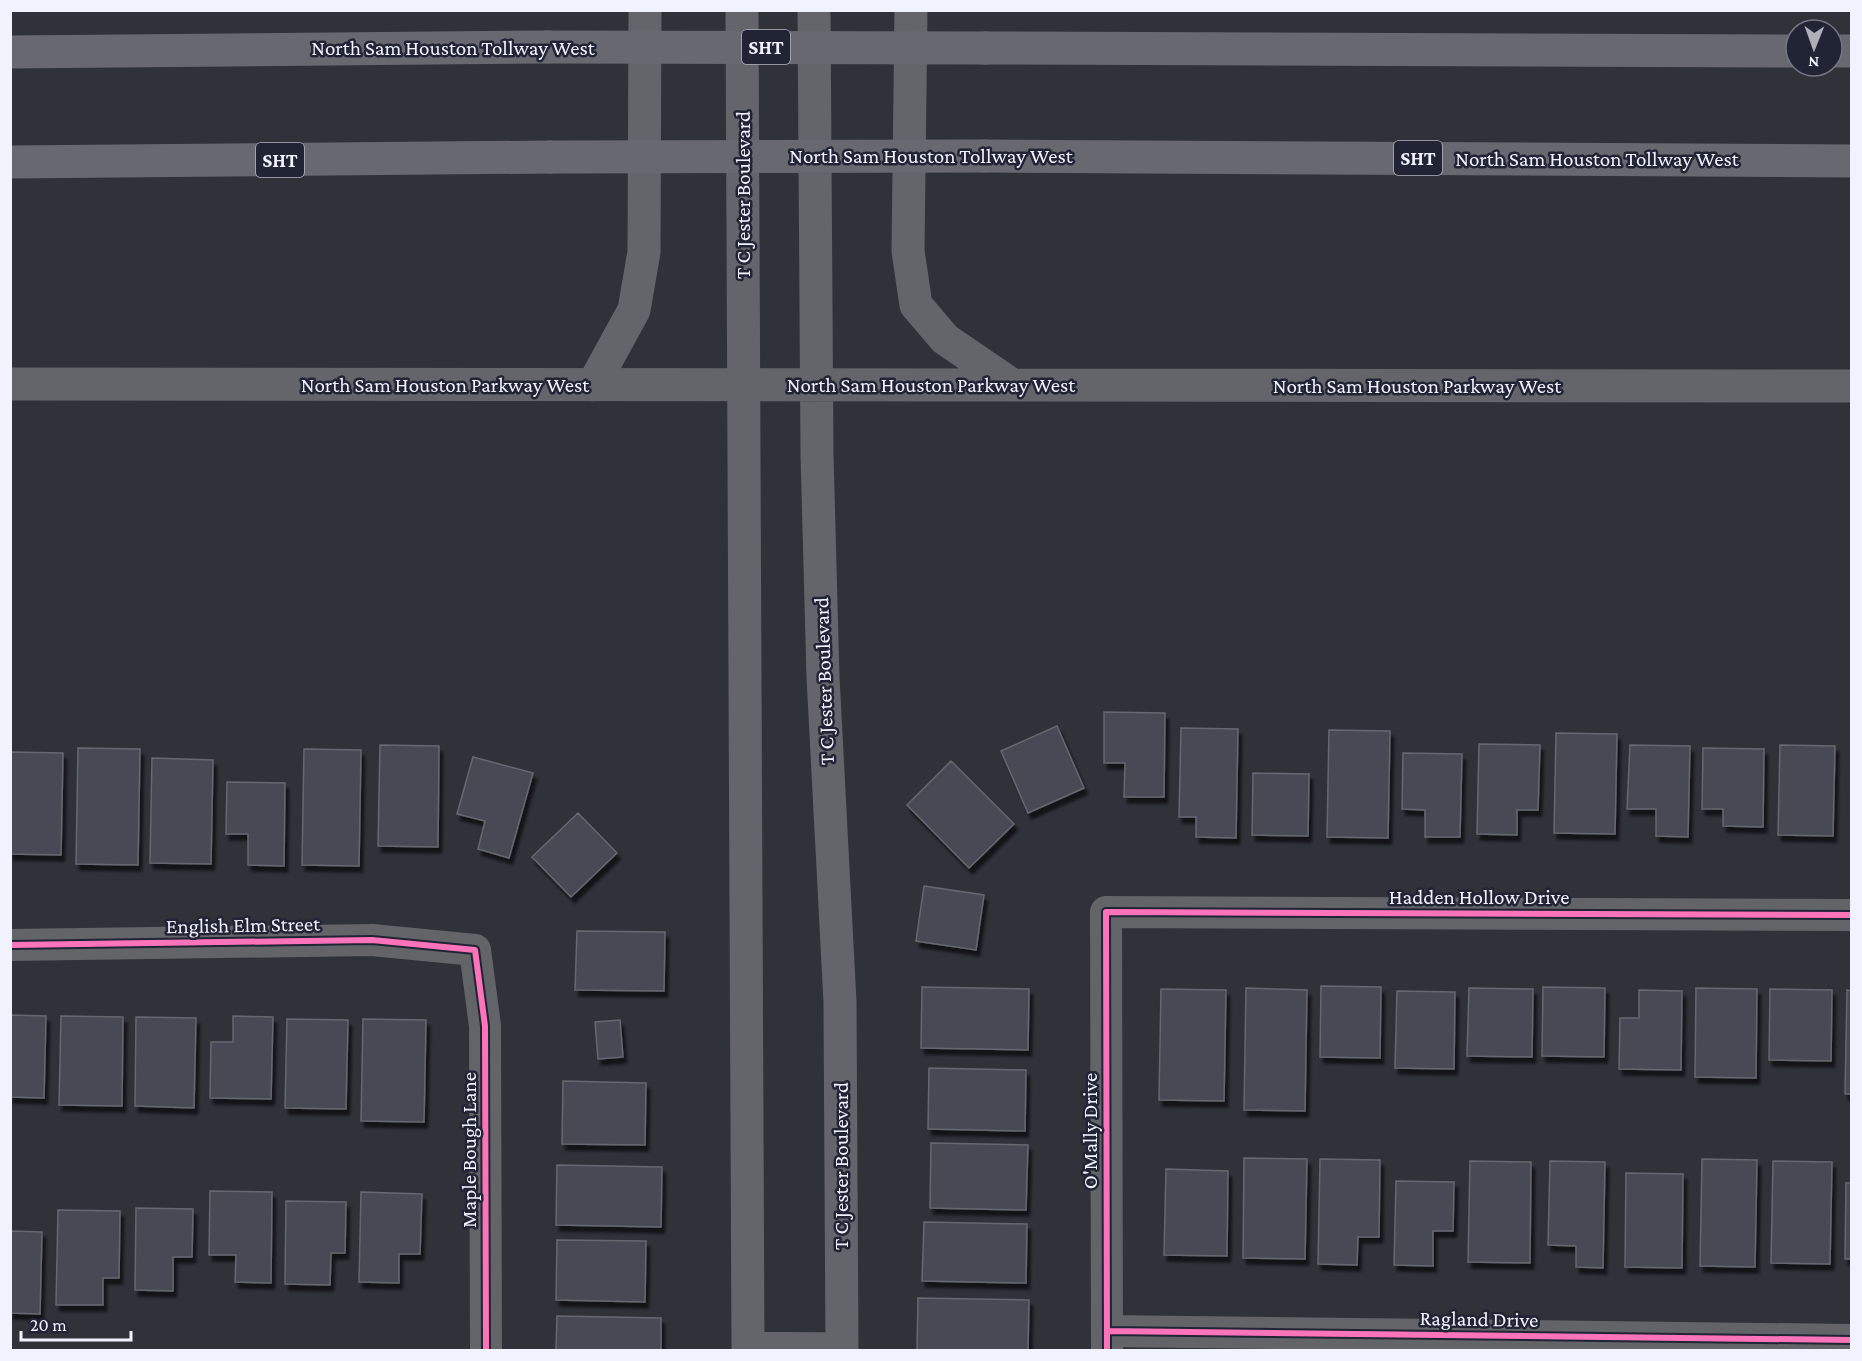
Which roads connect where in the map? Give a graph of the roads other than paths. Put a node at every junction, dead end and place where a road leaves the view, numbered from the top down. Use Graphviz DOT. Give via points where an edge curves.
graph roads {
  1 [pos="645,10"];
  2 [pos="742,10"];
  3 [pos="814,10"];
  4 [pos="911,10"];
  5 [pos="1784,51"];
  6 [pos="10,52"];
  7 [pos="1851,161"];
  8 [pos="10,162"];
  9 [pos="10,384"];
  10 [pos="593,385"];
  11 [pos="743,385"];
  12 [pos="816,385"];
  13 [pos="1012,385"];
  14 [pos="1851,386"];
  15 [pos="1106,912"];
  16 [pos="1851,915"];
  17 [pos="10,945"];
  18 [pos="475,950"];
  19 [pos="1851,1340"];
  20 [pos="1107,1341"];
  21 [pos="748,1349"];
  22 [pos="486,1350"];
  23 [pos="842,1350"];
  1 -- 10 [label="main road" via="644,252 634,310"];
  2 -- 11 [label="main road, T C Jester Boulevard"];
  3 -- 12 [label="main road, T C Jester Boulevard"];
  4 -- 13 [label="main road" via="908,251 916,305 945,339"];
  5 -- 6 [label="highway, North Sam Houston Tollway West / SHT, bridge" via="548,47"];
  7 -- 8 [label="highway, North Sam Houston Tollway West / SHT, bridge" via="984,156"];
  9 -- 10 [label="main road, North Sam Houston Parkway West"];
  10 -- 11 [label="main road, North Sam Houston Parkway West"];
  11 -- 12 [label="main road, North Sam Houston Parkway West"];
  11 -- 21 [label="main road, T C Jester Boulevard"];
  12 -- 13 [label="main road, North Sam Houston Parkway West"];
  12 -- 23 [label="main road, T C Jester Boulevard" via="823,676 840,1002"];
  13 -- 14 [label="main road, North Sam Houston Parkway West"];
  15 -- 16 [label="street, Hadden Hollow Drive"];
  15 -- 20 [label="street, O'Mally Drive"];
  17 -- 18 [label="street, English Elm Street" via="372,940"];
  18 -- 22 [label="street, Maple Bough Lane" via="485,1026"];
  19 -- 20 [label="street, Ragland Drive"];
  21 -- 23 [label="main road"];
}
